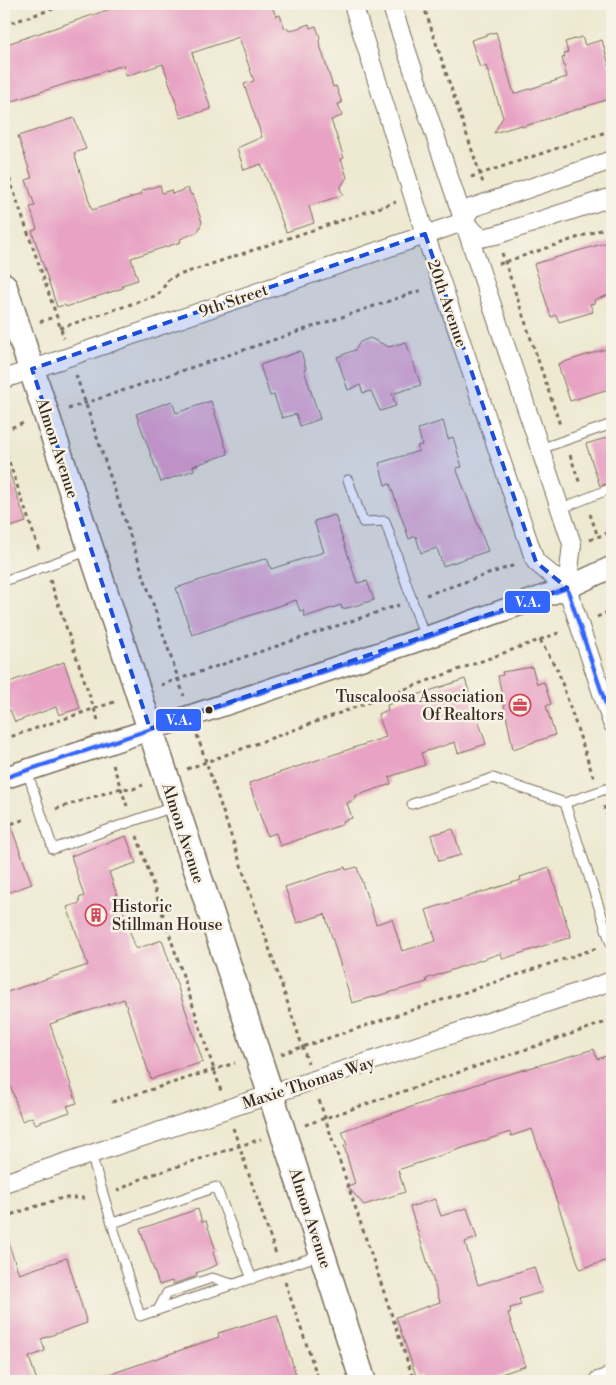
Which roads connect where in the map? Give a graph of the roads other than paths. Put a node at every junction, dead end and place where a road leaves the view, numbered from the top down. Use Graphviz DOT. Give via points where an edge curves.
graph roads {
  1 [pos="353,4"];
  2 [pos="391,4"];
  3 [pos="612,160"];
  4 [pos="612,197"];
  5 [pos="463,222"];
  6 [pos="425,234"];
  7 [pos="4,286"];
  8 [pos="32,369"];
  9 [pos="4,379"];
  10 [pos="612,424"];
  11 [pos="540,449"];
  12 [pos="348,480"];
  13 [pos="612,488"];
  14 [pos="560,509"];
  15 [pos="91,550"];
  16 [pos="612,567"];
  17 [pos="4,582"];
  18 [pos="567,588"];
  19 [pos="425,638"];
  20 [pos="612,723"];
  21 [pos="150,729"];
  22 [pos="27,770"];
  23 [pos="4,778"];
  24 [pos="612,787"];
  25 [pos="565,803"];
  26 [pos="412,804"];
  27 [pos="176,806"];
  28 [pos="612,945"];
  29 [pos="612,981"];
  30 [pos="272,1094"];
  31 [pos="91,1154"];
  32 [pos="4,1183"];
  33 [pos="113,1223"];
  34 [pos="322,1254"];
  35 [pos="252,1279"];
  36 [pos="236,1285"];
  37 [pos="158,1310"];
  38 [pos="612,1376"];
  39 [pos="363,1381"];
  40 [pos="598,1381"];
  1 -- 6 [label="street, 20th Avenue"];
  2 -- 5 [label="street"];
  3 -- 5 [label="street, 9th Street" via="471,208"];
  4 -- 5 [label="street" via="481,238"];
  5 -- 6 [label="street, 9th Street"];
  5 -- 11 [label="street"];
  6 -- 8 [label="street, 9th Street"];
  6 -- 18 [label="street, 20th Avenue" via="534,558"];
  7 -- 8 [label="main road, Almon Avenue"];
  8 -- 9 [label="street, 9th Street"];
  8 -- 15 [label="main road, Almon Avenue"];
  10 -- 11 [label="lane"];
  11 -- 14 [label="street"];
  12 -- 19 [label="lane" via="363,522 385,522"];
  13 -- 14 [label="lane"];
  14 -- 18 [label="street" via="572,546"];
  15 -- 17 [label="lane"];
  15 -- 21 [label="main road, Almon Avenue"];
  16 -- 18 [label="street"];
  18 -- 19 [label="street"];
  18 -- 20 [label="street"];
  19 -- 21 [label="street"];
  21 -- 22 [label="street"];
  21 -- 27 [label="main road, Almon Avenue"];
  22 -- 23 [label="street"];
  22 -- 27 [label="lane" via="53,849"];
  24 -- 25 [label="lane"];
  25 -- 26 [label="lane" via="493,778"];
  25 -- 28 [label="lane"];
  27 -- 30 [label="main road, Almon Avenue"];
  29 -- 30 [label="street, Maxie Thomas Way"];
  30 -- 31 [label="street, Maxie Thomas Way"];
  30 -- 34 [label="main road, Almon Avenue"];
  31 -- 32 [label="street, Maxie Thomas Way"];
  31 -- 33 [label="lane"];
  33 -- 35 [label="lane" via="216,1187"];
  33 -- 37 [label="lane" via="140,1316"];
  34 -- 35 [label="lane"];
  34 -- 39 [label="main road, Almon Avenue"];
  35 -- 36 [label="lane"];
  36 -- 37 [label="lane"];
  36 -- 37 [label="lane" via="212,1278 199,1282 167,1293"];
  38 -- 40 [label="street"];
}
